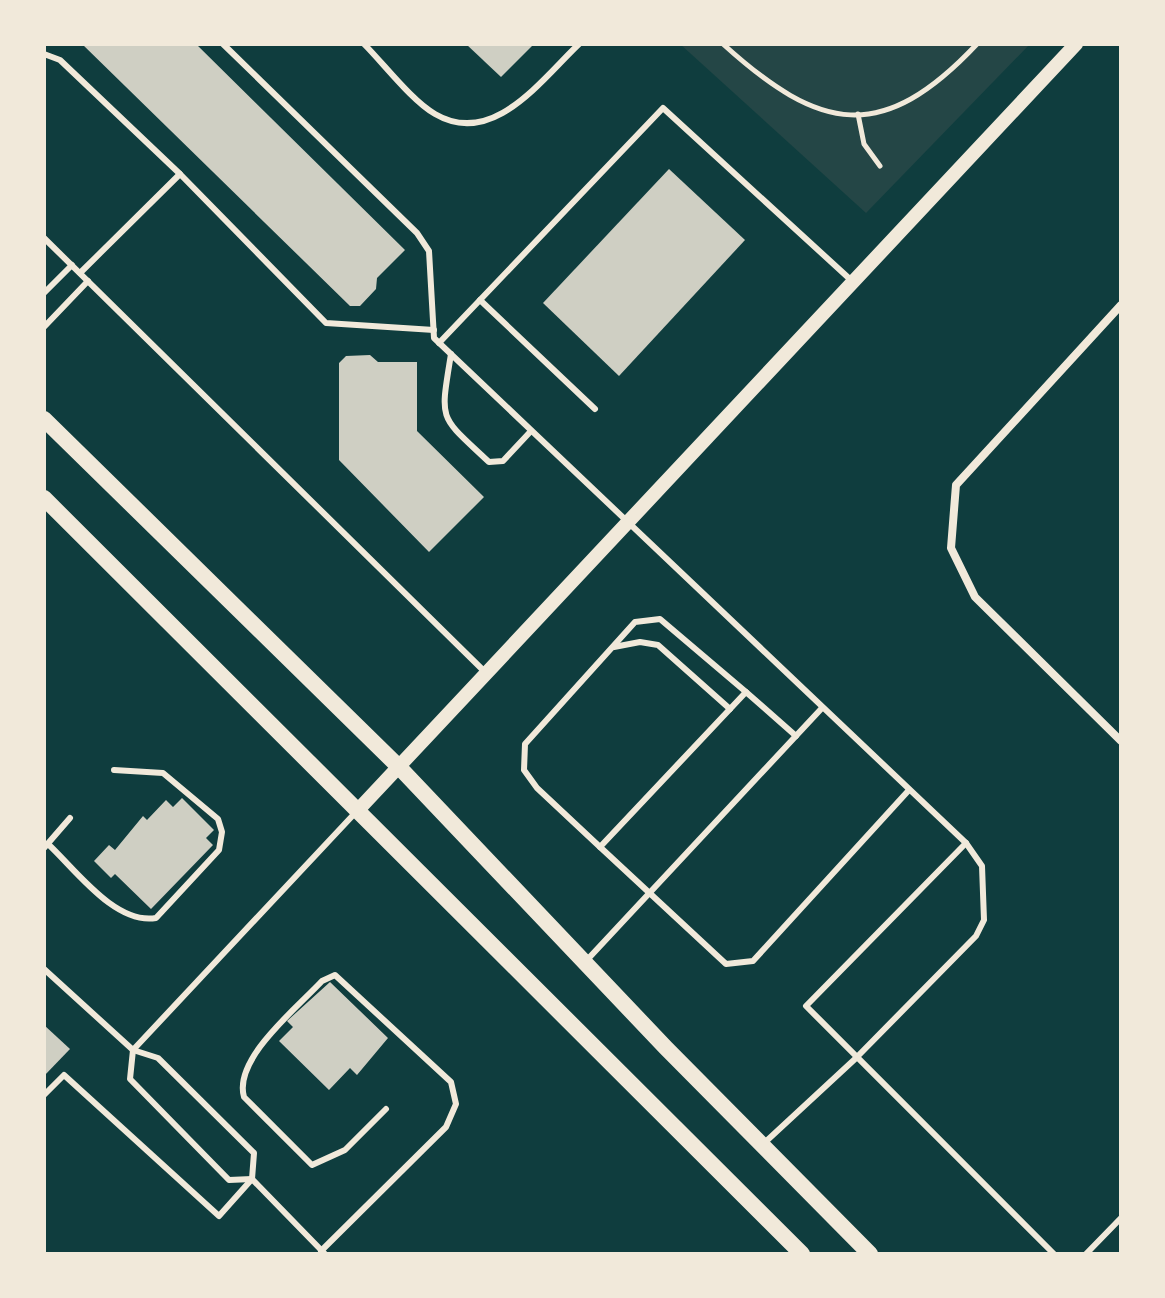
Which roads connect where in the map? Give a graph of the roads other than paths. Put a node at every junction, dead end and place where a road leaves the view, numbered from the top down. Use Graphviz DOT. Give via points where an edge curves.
graph roads {
  1 [pos="223,44"];
  2 [pos="364,44"];
  3 [pos="579,44"];
  4 [pos="1076,44"];
  5 [pos="44,54"];
  6 [pos="180,174"];
  7 [pos="44,238"];
  8 [pos="72,265"];
  9 [pos="80,273"];
  10 [pos="88,281"];
  11 [pos="853,281"];
  12 [pos="44,293"];
  13 [pos="480,300"];
  14 [pos="1121,305"];
  15 [pos="44,327"];
  16 [pos="434,330"];
  17 [pos="439,343"];
  18 [pos="451,354"];
  19 [pos="595,409"];
  20 [pos="44,419"];
  21 [pos="531,431"];
  22 [pos="44,498"];
  23 [pos="627,523"];
  24 [pos="614,647"];
  25 [pos="486,673"];
  26 [pos="746,692"];
  27 [pos="822,708"];
  28 [pos="730,709"];
  29 [pos="796,736"];
  30 [pos="1121,741"];
  31 [pos="400,768"];
  32 [pos="114,770"];
  33 [pos="909,790"];
  34 [pos="359,809"];
  35 [pos="70,818"];
  36 [pos="966,843"];
  37 [pos="46,846"];
  38 [pos="600,847"];
  39 [pos="651,895"];
  40 [pos="585,963"];
  41 [pos="44,969"];
  42 [pos="133,1050"];
  43 [pos="855,1059"];
  44 [pos="44,1095"];
  45 [pos="386,1109"];
  46 [pos="762,1145"];
  47 [pos="252,1179"];
  48 [pos="1121,1218"];
  49 [pos="323,1252"];
  50 [pos="802,1254"];
  51 [pos="870,1254"];
  52 [pos="1054,1254"];
  53 [pos="1086,1254"];
  1 -- 16 [label="lane" via="417,233 429,251"];
  2 -- 3 [label="lane" via="433,113 473,126 514,105"];
  4 -- 11 [label="street"];
  5 -- 6 [label="lane" via="60,60"];
  6 -- 9 [label="lane"];
  6 -- 16 [label="lane" via="326,323"];
  7 -- 8 [label="lane"];
  8 -- 9 [label="lane"];
  8 -- 12 [label="lane"];
  9 -- 10 [label="lane"];
  10 -- 15 [label="lane"];
  10 -- 25 [label="lane"];
  11 -- 13 [label="lane" via="663,108"];
  11 -- 23 [label="street"];
  13 -- 17 [label="lane"];
  13 -- 19 [label="lane"];
  14 -- 30 [label="street" via="956,485 951,548 975,597"];
  16 -- 17 [label="lane"];
  17 -- 18 [label="lane"];
  18 -- 21 [label="lane"];
  18 -- 21 [label="lane" via="442,407 447,423 489,462 503,461"];
  20 -- 31 [label="main road"];
  21 -- 23 [label="lane"];
  22 -- 34 [label="main road"];
  23 -- 25 [label="street"];
  23 -- 27 [label="lane"];
  24 -- 26 [label="lane" via="635,622 660,619"];
  24 -- 28 [label="lane" via="658,645"];
  24 -- 38 [label="lane" via="525,744 524,770 537,788"];
  25 -- 31 [label="street"];
  26 -- 28 [label="lane"];
  26 -- 29 [label="lane"];
  27 -- 29 [label="lane"];
  27 -- 33 [label="lane"];
  28 -- 38 [label="lane"];
  29 -- 39 [label="lane"];
  31 -- 34 [label="street"];
  31 -- 40 [label="main road"];
  32 -- 37 [label="lane" via="163,773 218,819 219,850 156,918 141,921 112,905"];
  33 -- 36 [label="lane"];
  33 -- 39 [label="lane" via="753,961 726,964"];
  34 -- 42 [label="lane"];
  34 -- 50 [label="main road"];
  35 -- 37 [label="lane"];
  36 -- 43 [label="lane" via="982,866 984,920 976,936"];
  36 -- 43 [label="lane" via="806,1006"];
  38 -- 39 [label="lane"];
  39 -- 40 [label="lane"];
  40 -- 46 [label="main road"];
  41 -- 42 [label="lane"];
  42 -- 47 [label="lane" via="158,1058 254,1153"];
  42 -- 47 [label="lane" via="130,1079 229,1180"];
  43 -- 46 [label="lane"];
  43 -- 52 [label="lane"];
  44 -- 47 [label="lane" via="64,1075 219,1216"];
  45 -- 49 [label="lane" via="345,1150 312,1165 244,1097 240,1082 249,1060 322,981 335,975 451,1082 456,1104 446,1127"];
  46 -- 51 [label="main road"];
  47 -- 49 [label="lane"];
  48 -- 53 [label="lane"];
}
